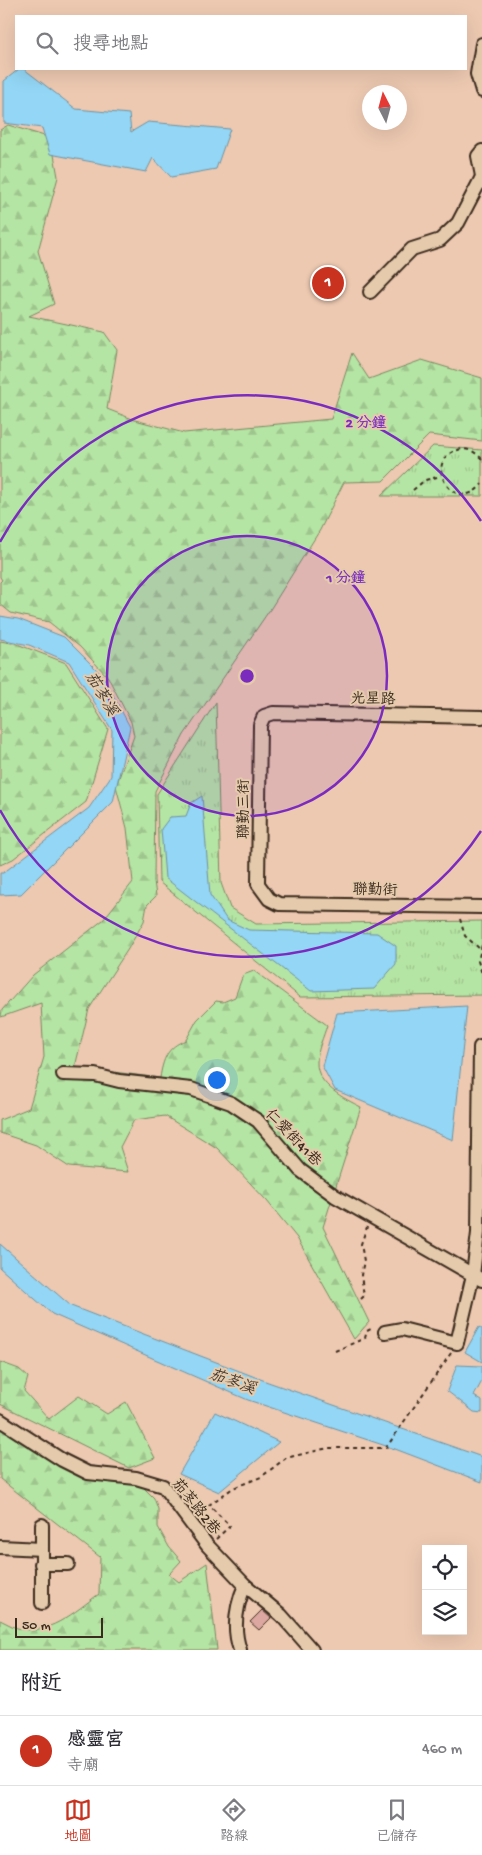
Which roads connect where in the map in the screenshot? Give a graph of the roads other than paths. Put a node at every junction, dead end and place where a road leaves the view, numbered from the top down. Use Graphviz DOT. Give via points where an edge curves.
graph roads {
  1 [pos="482,44"];
  2 [pos="482,91"];
  3 [pos="482,152"];
  4 [pos="482,177"];
  5 [pos="370,292"];
  6 [pos="264,716"];
  7 [pos="482,717"];
  8 [pos="269,900"];
  9 [pos="482,907"];
  10 [pos="481,1047"];
  11 [pos="63,1074"];
  12 [pos="478,1277"];
  13 [pos="385,1332"];
  14 [pos="0,1420"];
  15 [pos="42,1525"];
  16 [pos="0,1547"];
  17 [pos="42,1549"];
  18 [pos="41,1564"];
  19 [pos="68,1564"];
  20 [pos="244,1585"];
  21 [pos="42,1603"];
  22 [pos="240,1650"];
  23 [pos="312,1650"];
  1 -- 2 [label="street" via="477,74"];
  3 -- 4 [label="street" via="478,156"];
  4 -- 5 [label="street" via="458,223 440,240 412,249"];
  6 -- 7 [label="street, 光星路" via="273,713"];
  6 -- 8 [label="street, 聯勤三街" via="260,725 258,884"];
  8 -- 9 [label="street, 聯勤街" via="279,904"];
  10 -- 12 [label="street"];
  11 -- 12 [label="street, 仁愛街41巷" via="95,1075 190,1089 231,1103 258,1121 300,1170 335,1196"];
  12 -- 13 [label="street" via="457,1343 402,1330"];
  14 -- 20 [label="street, 茄苳路2巷" via="88,1473 136,1478 163,1486"];
  15 -- 17 [label="street"];
  16 -- 17 [label="street"];
  17 -- 18 [label="street"];
  18 -- 19 [label="street"];
  18 -- 21 [label="street"];
  20 -- 22 [label="street" via="235,1616"];
  20 -- 23 [label="street, 茄苳路2巷" via="281,1615"];
}
